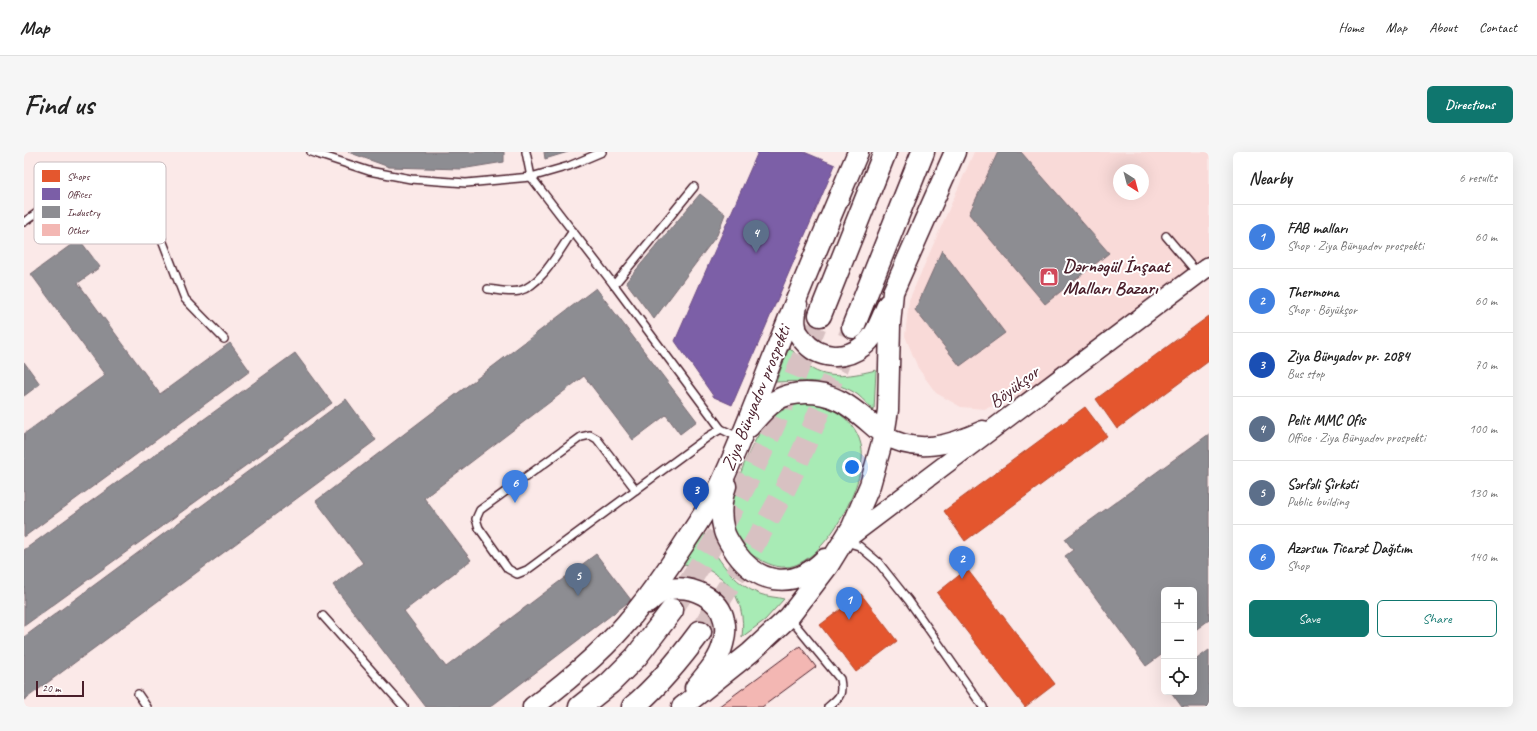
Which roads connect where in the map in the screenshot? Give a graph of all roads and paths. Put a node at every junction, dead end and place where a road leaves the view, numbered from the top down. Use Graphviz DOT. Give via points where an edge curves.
graph roads {
  1 [pos="311,152"];
  2 [pos="526,152"];
  3 [pos="602,152"];
  4 [pos="858,152"];
  5 [pos="885,152"];
  6 [pos="923,152"];
  7 [pos="955,152"];
  8 [pos="531,177"];
  9 [pos="694,187"];
  10 [pos="34,215"];
  11 [pos="24,222"];
  12 [pos="573,231"];
  13 [pos="1166,236"];
  14 [pos="164,244"];
  15 [pos="1204,270"];
  16 [pos="802,284"];
  17 [pos="614,286"];
  18 [pos="488,289"];
  19 [pos="893,292"];
  20 [pos="820,315"];
  21 [pos="853,326"];
  22 [pos="224,339"];
  23 [pos="1010,417"];
  24 [pos="722,429"];
  25 [pos="884,435"];
  26 [pos="740,438"];
  27 [pos="636,490"];
  28 [pos="844,541"];
  29 [pos="672,610"];
  30 [pos="634,614"];
  31 [pos="323,616"];
  32 [pos="789,617"];
  33 [pos="700,632"];
  34 [pos="138,694"];
  35 [pos="147,707"];
  36 [pos="404,707"];
  37 [pos="533,707"];
  38 [pos="580,707"];
  39 [pos="633,707"];
  40 [pos="681,707"];
  41 [pos="828,707"];
  42 [pos="983,707"];
  1 -- 8 [label="lane" via="369,170 411,179 466,183"];
  2 -- 8 [label="lane"];
  3 -- 8 [label="lane" via="569,166"];
  4 -- 16 [label="main road, Ziya Bünyadov prospekti"];
  5 -- 20 [label="main road"];
  6 -- 21 [label="main road"];
  7 -- 19 [label="main road"];
  8 -- 12 [label="lane"];
  9 -- 17 [label="lane"];
  10 -- 11 [label="lane"];
  12 -- 17 [label="lane"];
  12 -- 18 [label="lane" via="542,276 529,286 518,291"];
  13 -- 15 [label="lane"];
  14 -- 22 [label="lane" via="185,300"];
  15 -- 23 [label="street, Böyükşor"];
  16 -- 19 [label="main road" via="795,316 796,328 807,346 828,356 842,356 865,345 875,332"];
  16 -- 26 [label="main road, Ziya Bünyadov prospekti"];
  17 -- 24 [label="lane"];
  19 -- 25 [label="main road" via="888,410"];
  23 -- 25 [label="street" via="977,433 936,445 909,446"];
  23 -- 28 [label="street, Böyükşor"];
  24 -- 26 [label="lane"];
  24 -- 27 [label="lane"];
  25 -- 26 [label="main road" via="837,399 808,393 776,400 756,418"];
  25 -- 28 [label="main road" via="870,485"];
  26 -- 28 [label="main road" via="725,489 722,521 724,533 749,568 771,579 793,578 806,574 819,565"];
  26 -- 30 [label="main road, Ziya Bünyadov prospekti" via="708,507"];
  27 -- 27 [label="lane" via="527,570 517,574 508,569 479,528 476,519 480,510 581,437 590,435 597,439"];
  28 -- 32 [label="main road"];
  28 -- 42 [label="lane" via="859,546 878,562 909,601"];
  29 -- 38 [label="main road" via="636,657 610,683"];
  30 -- 37 [label="main road, Ziya Bünyadov prospekti" via="595,655"];
  30 -- 40 [label="main road" via="656,596 669,589 681,587 703,594 721,611 725,632 718,657"];
  31 -- 36 [label="lane"];
  32 -- 40 [label="main road" via="750,653"];
  32 -- 41 [label="lane" via="840,679 842,690 839,698"];
  33 -- 39 [label="main road" via="662,679"];
  34 -- 35 [label="lane"];
}
